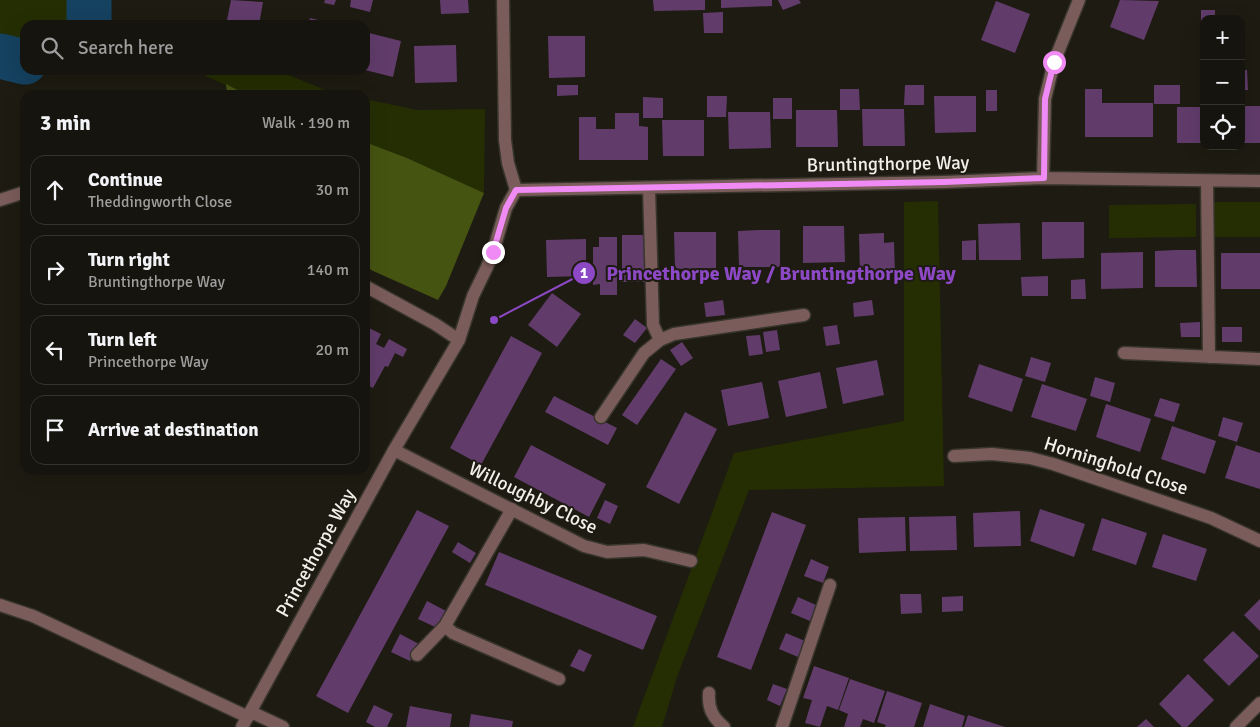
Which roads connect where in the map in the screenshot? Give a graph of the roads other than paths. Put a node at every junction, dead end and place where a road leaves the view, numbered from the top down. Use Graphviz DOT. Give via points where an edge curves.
graph roads {
  1 [pos="503,0"];
  2 [pos="1078,0"];
  3 [pos="1044,178"];
  4 [pos="1207,181"];
  5 [pos="1260,181"];
  6 [pos="649,188"];
  7 [pos="516,190"];
  8 [pos="20,194"];
  9 [pos="0,200"];
  10 [pos="370,289"];
  11 [pos="804,315"];
  12 [pos="459,340"];
  13 [pos="660,340"];
  14 [pos="1124,353"];
  15 [pos="1209,357"];
  16 [pos="1260,358"];
  17 [pos="601,418"];
  18 [pos="394,450"];
  19 [pos="954,456"];
  20 [pos="512,509"];
  21 [pos="1260,541"];
  22 [pos="691,561"];
  23 [pos="830,585"];
  24 [pos="0,605"];
  25 [pos="445,626"];
  26 [pos="417,655"];
  27 [pos="560,678"];
  28 [pos="709,693"];
  29 [pos="1260,703"];
  30 [pos="247,718"];
  31 [pos="283,727"];
  32 [pos="724,727"];
  33 [pos="782,727"];
  34 [pos="1236,727"];
  1 -- 7 [label="street" via="505,140"];
  2 -- 3 [label="street" via="1054,62 1045,99"];
  3 -- 4 [label="street, Bruntingthorpe Way"];
  3 -- 6 [label="street, Bruntingthorpe Way"];
  4 -- 5 [label="street, Bruntingthorpe Way"];
  4 -- 15 [label="street"];
  6 -- 7 [label="street, Bruntingthorpe Way"];
  6 -- 13 [label="street" via="653,325"];
  7 -- 12 [label="street, Princethorpe Way" via="506,208 493,252 473,296"];
  8 -- 9 [label="street"];
  10 -- 12 [label="street"];
  11 -- 13 [label="street" via="674,334"];
  12 -- 18 [label="street, Princethorpe Way"];
  13 -- 17 [label="street" via="644,353"];
  14 -- 15 [label="street"];
  15 -- 16 [label="street"];
  18 -- 20 [label="street, Willoughby Close"];
  18 -- 30 [label="street, Princethorpe Way"];
  19 -- 21 [label="street, Horninghold Close" via="992,454 1053,464 1211,518"];
  20 -- 22 [label="street, Willoughby Close" via="596,550 644,550"];
  20 -- 25 [label="street"];
  23 -- 33 [label="street"];
  24 -- 30 [label="street" via="33,616"];
  25 -- 26 [label="street"];
  25 -- 27 [label="street" via="453,633"];
  28 -- 32 [label="street" via="710,710"];
  29 -- 34 [label="street"];
  30 -- 31 [label="street"];
}
